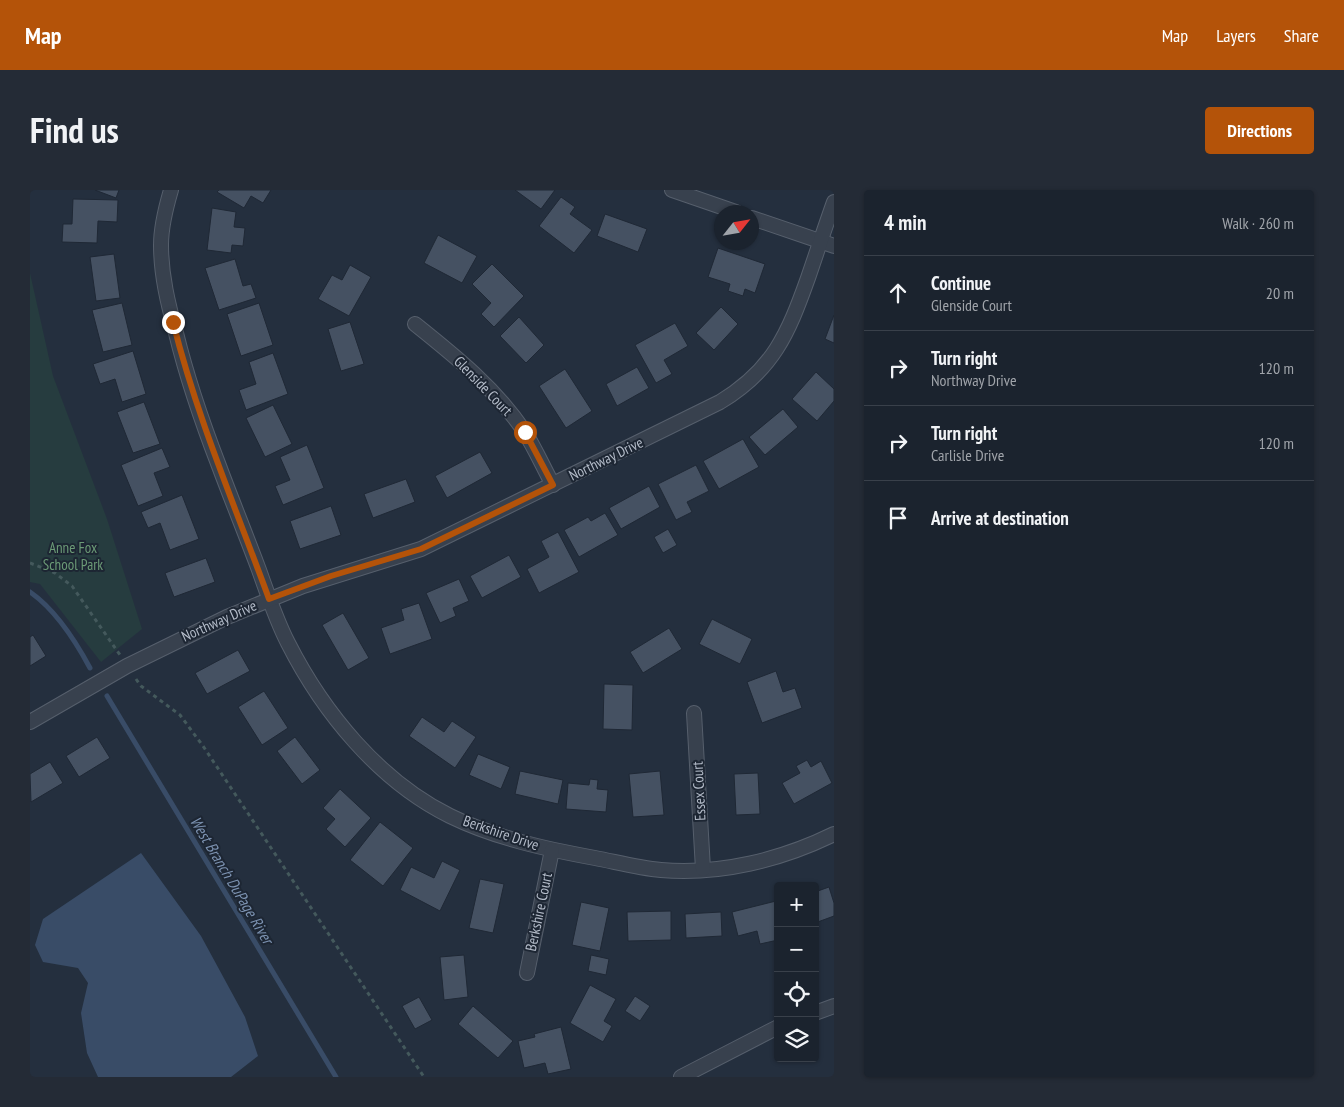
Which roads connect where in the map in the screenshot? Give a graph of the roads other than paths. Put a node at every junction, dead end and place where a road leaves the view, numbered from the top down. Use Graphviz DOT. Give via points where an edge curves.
graph roads {
  1 [pos="171,190"];
  2 [pos="672,190"];
  3 [pos="834,202"];
  4 [pos="716,205"];
  5 [pos="759,220"];
  6 [pos="820,241"];
  7 [pos="834,246"];
  8 [pos="415,324"];
  9 [pos="553,485"];
  10 [pos="269,599"];
  11 [pos="694,714"];
  12 [pos="30,722"];
  13 [pos="834,834"];
  14 [pos="552,850"];
  15 [pos="703,870"];
  16 [pos="526,973"];
  17 [pos="834,1006"];
  18 [pos="819,1012"];
  19 [pos="774,1029"];
  20 [pos="681,1077"];
  1 -- 10 [label="street, Berkshire Drive" via="161,243 162,269 171,315 204,428"];
  2 -- 4 [label="street"];
  3 -- 6 [label="street, Northway Drive"];
  5 -- 6 [label="street"];
  6 -- 7 [label="street"];
  6 -- 9 [label="street, Northway Drive" via="789,329 770,359 747,384 720,402"];
  8 -- 9 [label="street, Glenside Court" via="470,369 508,409 525,432"];
  9 -- 10 [label="street, Northway Drive" via="421,549"];
  10 -- 12 [label="street, Northway Drive" via="127,666"];
  10 -- 14 [label="street, Berkshire Drive" via="302,668 341,726 364,752 420,798 450,816"];
  11 -- 15 [label="street, Essex Court"];
  13 -- 15 [label="street, Berkshire Drive" via="765,860"];
  14 -- 15 [label="street, Berkshire Drive" via="662,870"];
  14 -- 16 [label="street, Berkshire Court"];
  17 -- 18 [label="street"];
  19 -- 20 [label="street"];
}
